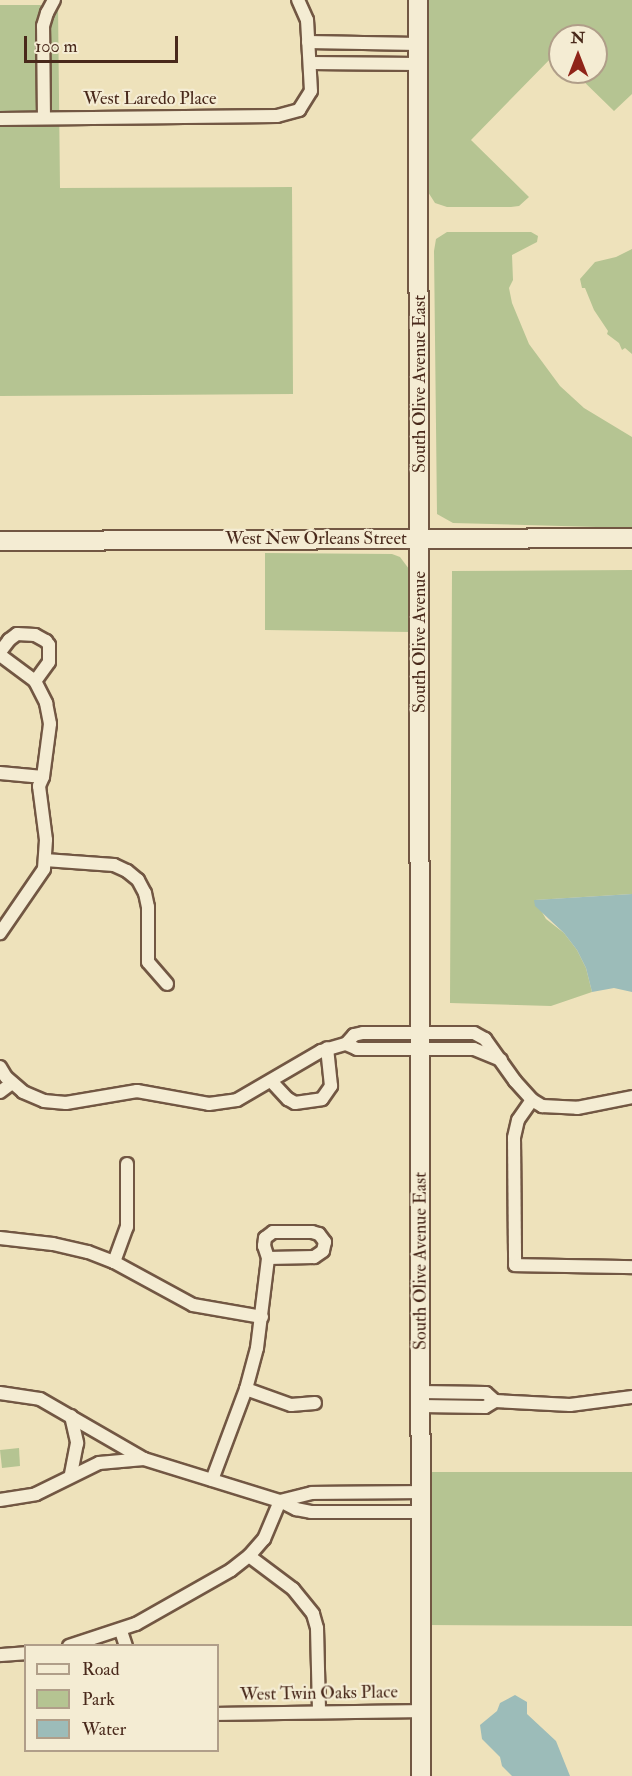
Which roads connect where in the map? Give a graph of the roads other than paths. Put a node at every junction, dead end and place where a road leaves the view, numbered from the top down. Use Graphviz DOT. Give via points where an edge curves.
graph roads {
  1 [pos="54,0"];
  2 [pos="298,0"];
  3 [pos="418,0"];
  4 [pos="308,42"];
  5 [pos="418,44"];
  6 [pos="310,63"];
  7 [pos="418,64"];
  8 [pos="44,118"];
  9 [pos="0,119"];
  10 [pos="420,538"];
  11 [pos="632,538"];
  12 [pos="0,541"];
  13 [pos="0,653"];
  14 [pos="35,681"];
  15 [pos="420,746"];
  16 [pos="0,773"];
  17 [pos="43,777"];
  18 [pos="45,860"];
  19 [pos="0,933"];
  20 [pos="167,984"];
  21 [pos="383,1033"];
  22 [pos="420,1041"];
  23 [pos="346,1044"];
  24 [pos="327,1048"];
  25 [pos="383,1049"];
  26 [pos="0,1068"];
  27 [pos="271,1081"];
  28 [pos="12,1083"];
  29 [pos="0,1092"];
  30 [pos="632,1097"];
  31 [pos="532,1100"];
  32 [pos="127,1164"];
  33 [pos="0,1238"];
  34 [pos="268,1258"];
  35 [pos="114,1262"];
  36 [pos="632,1267"];
  37 [pos="262,1317"];
  38 [pos="246,1389"];
  39 [pos="461,1392"];
  40 [pos="0,1393"];
  41 [pos="632,1396"];
  42 [pos="421,1399"];
  43 [pos="495,1401"];
  44 [pos="315,1403"];
  45 [pos="461,1407"];
  46 [pos="71,1416"];
  47 [pos="144,1459"];
  48 [pos="71,1475"];
  49 [pos="212,1480"];
  50 [pos="421,1492"];
  51 [pos="0,1500"];
  52 [pos="280,1501"];
  53 [pos="422,1512"];
  54 [pos="249,1556"];
  55 [pos="120,1631"];
  56 [pos="76,1644"];
  57 [pos="125,1644"];
  58 [pos="24,1653"];
  59 [pos="0,1655"];
  60 [pos="421,1711"];
  61 [pos="319,1712"];
  62 [pos="219,1714"];
  63 [pos="421,1776"];
  1 -- 8 [label="street" via="43,26"];
  2 -- 4 [label="street" via="307,20"];
  3 -- 5 [label="street, South Olive Avenue East"];
  4 -- 5 [label="street"];
  4 -- 6 [label="street"];
  5 -- 7 [label="street, South Olive Avenue East"];
  6 -- 7 [label="street"];
  6 -- 8 [label="street, West Laredo Place" via="311,91 299,110 277,116"];
  7 -- 10 [label="street, South Olive Avenue East"];
  8 -- 9 [label="street, West Laredo Place"];
  10 -- 11 [label="street, West New Orleans Street"];
  10 -- 12 [label="street, West New Orleans Street"];
  10 -- 15 [label="street, South Olive Avenue"];
  13 -- 14 [label="street"];
  13 -- 14 [label="street" via="17,634 41,638 49,645 51,655"];
  14 -- 17 [label="street" via="46,703 50,724"];
  15 -- 22 [label="street, South Olive Avenue East"];
  16 -- 17 [label="street"];
  17 -- 18 [label="street" via="39,786"];
  18 -- 19 [label="street" via="44,869"];
  18 -- 20 [label="street" via="114,865 138,880 148,907 148,962"];
  21 -- 22 [label="street"];
  21 -- 23 [label="street" via="354,1035"];
  21 -- 25 [label="street"];
  22 -- 25 [label="street"];
  22 -- 31 [label="street" via="474,1033 485,1039"];
  22 -- 42 [label="street, South Olive Avenue East"];
  23 -- 24 [label="street"];
  23 -- 25 [label="street" via="357,1049"];
  24 -- 27 [label="street"];
  24 -- 27 [label="street" via="331,1086 322,1099 295,1102"];
  26 -- 28 [label="street"];
  27 -- 28 [label="street" via="237,1100 209,1104 137,1091 66,1103 44,1101"];
  28 -- 29 [label="street"];
  30 -- 31 [label="street" via="577,1108 542,1106"];
  31 -- 36 [label="street" via="518,1120 514,1138 515,1265"];
  32 -- 35 [label="street" via="127,1227"];
  33 -- 35 [label="street" via="53,1244"];
  34 -- 34 [label="street" via="314,1257 323,1251 325,1242 312,1232 273,1232 263,1242"];
  34 -- 37 [label="street"];
  35 -- 37 [label="street" via="193,1305"];
  37 -- 38 [label="street"];
  38 -- 44 [label="street" via="291,1405"];
  38 -- 49 [label="street"];
  39 -- 42 [label="street"];
  39 -- 43 [label="street" via="486,1393"];
  39 -- 45 [label="street"];
  40 -- 46 [label="street" via="40,1399"];
  41 -- 43 [label="street" via="570,1405"];
  42 -- 45 [label="street"];
  42 -- 50 [label="street, South Olive Avenue East"];
  43 -- 45 [label="street" via="485,1407"];
  46 -- 47 [label="street"];
  46 -- 48 [label="street" via="77,1443"];
  47 -- 48 [label="street" via="99,1463"];
  47 -- 49 [label="street"];
  48 -- 51 [label="street" via="28,1497"];
  49 -- 52 [label="street"];
  50 -- 52 [label="street" via="312,1493"];
  50 -- 53 [label="street, South Olive Avenue East"];
  52 -- 53 [label="street" via="311,1512"];
  52 -- 54 [label="street" via="269,1531"];
  53 -- 60 [label="street, South Olive Avenue East"];
  54 -- 55 [label="street" via="171,1606"];
  54 -- 61 [label="street" via="293,1589 313,1614 317,1628"];
  55 -- 56 [label="street"];
  55 -- 57 [label="street"];
  58 -- 59 [label="street"];
  60 -- 61 [label="street, West Twin Oaks Place"];
  60 -- 63 [label="street, South Olive Avenue East"];
  61 -- 62 [label="street, West Twin Oaks Place"];
}
